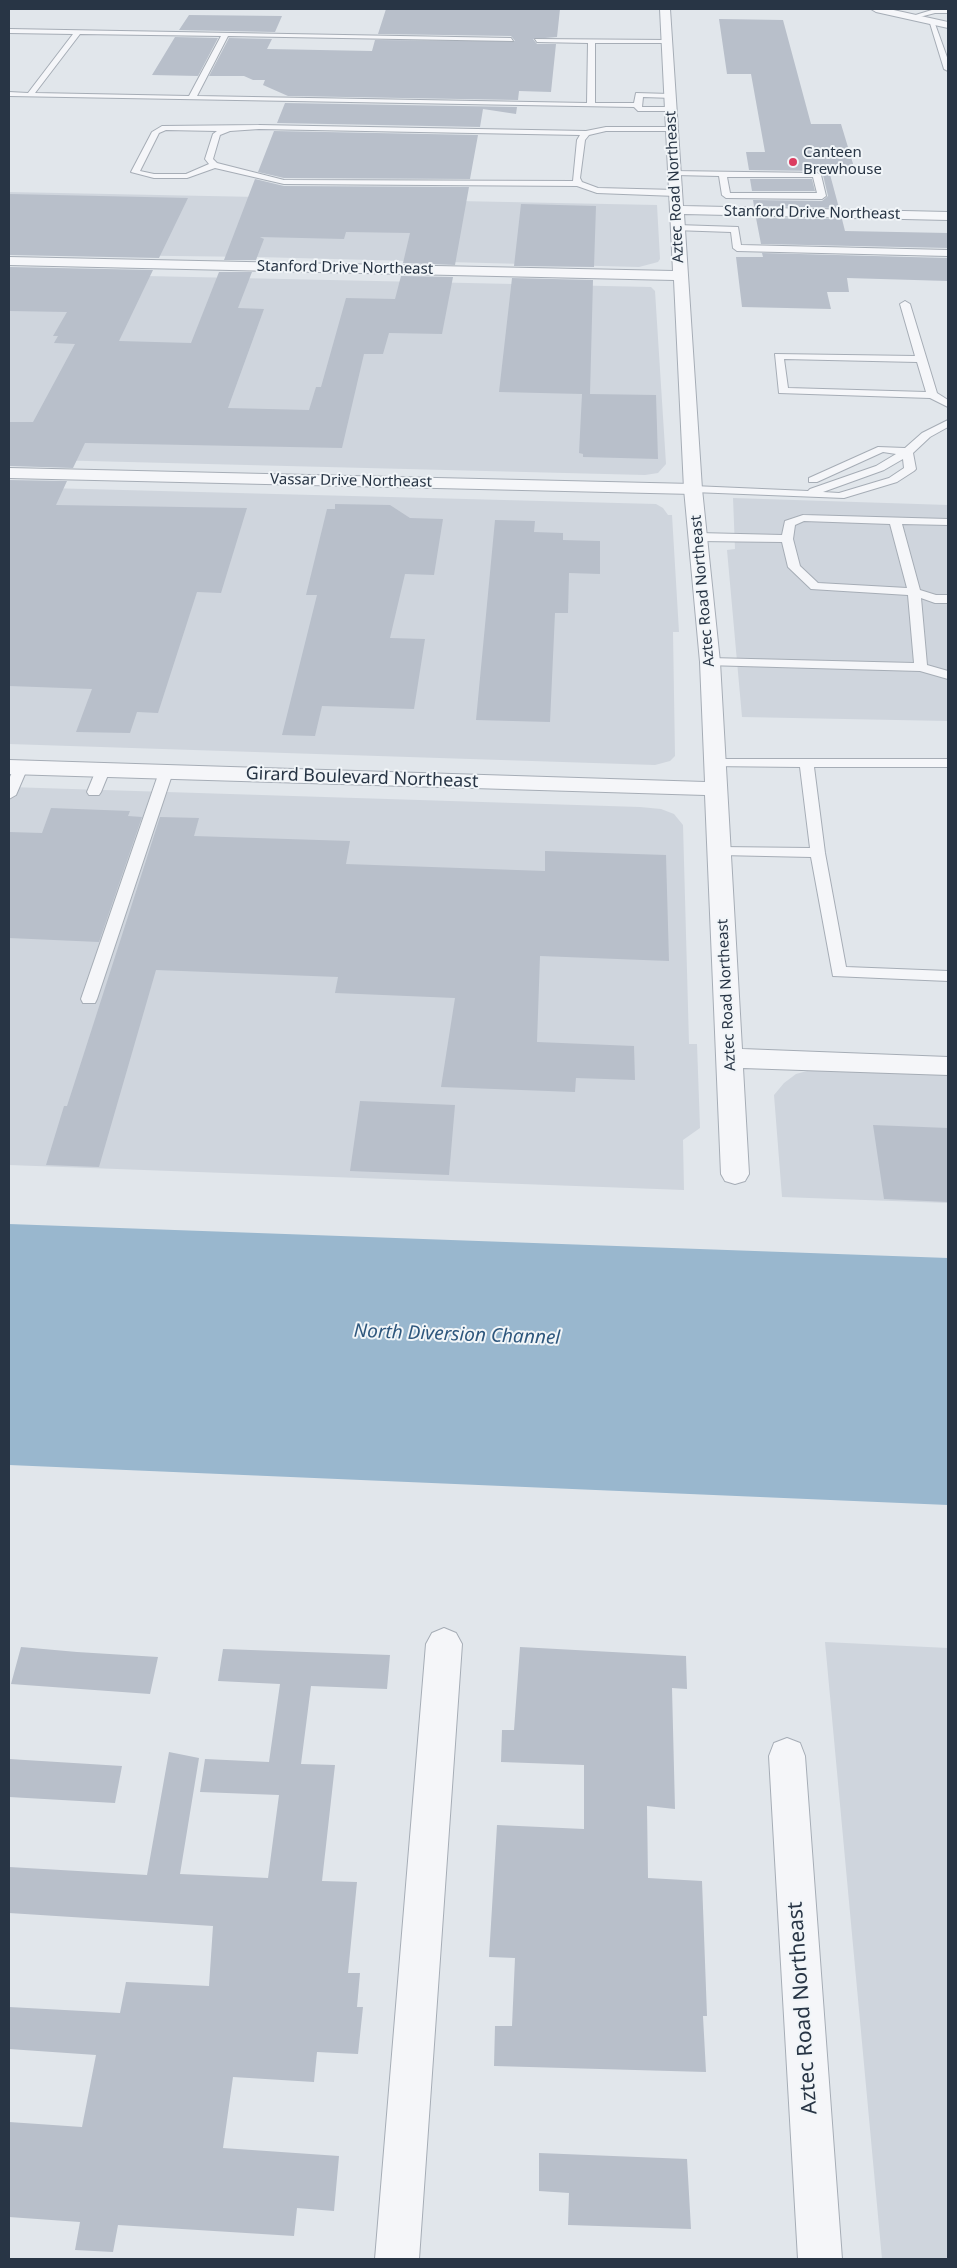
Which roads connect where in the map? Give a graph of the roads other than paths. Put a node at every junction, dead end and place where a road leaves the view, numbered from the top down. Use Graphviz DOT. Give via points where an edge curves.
graph roads {
  1 [pos="665,9"];
  2 [pos="876,9"];
  3 [pos="948,11"];
  4 [pos="932,14"];
  5 [pos="948,25"];
  6 [pos="9,30"];
  7 [pos="78,32"];
  8 [pos="226,34"];
  9 [pos="511,40"];
  10 [pos="537,40"];
  11 [pos="592,41"];
  12 [pos="667,42"];
  13 [pos="948,69"];
  14 [pos="9,94"];
  15 [pos="30,95"];
  16 [pos="192,98"];
  17 [pos="671,102"];
  18 [pos="591,105"];
  19 [pos="638,105"];
  20 [pos="229,129"];
  21 [pos="672,129"];
  22 [pos="586,134"];
  23 [pos="214,166"];
  24 [pos="675,173"];
  25 [pos="723,174"];
  26 [pos="578,184"];
  27 [pos="677,210"];
  28 [pos="948,216"];
  29 [pos="948,253"];
  30 [pos="9,261"];
  31 [pos="680,276"];
  32 [pos="905,304"];
  33 [pos="921,359"];
  34 [pos="932,395"];
  35 [pos="948,404"];
  36 [pos="948,423"];
  37 [pos="907,452"];
  38 [pos="9,473"];
  39 [pos="693,489"];
  40 [pos="809,493"];
  41 [pos="895,521"];
  42 [pos="948,522"];
  43 [pos="698,537"];
  44 [pos="787,539"];
  45 [pos="914,592"];
  46 [pos="948,599"];
  47 [pos="710,662"];
  48 [pos="921,667"];
  49 [pos="948,675"];
  50 [pos="713,763"];
  51 [pos="948,763"];
  52 [pos="807,764"];
  53 [pos="15,767"];
  54 [pos="104,770"];
  55 [pos="166,772"];
  56 [pos="715,789"];
  57 [pos="94,792"];
  58 [pos="9,795"];
  59 [pos="720,850"];
  60 [pos="818,853"];
  61 [pos="948,976"];
  62 [pos="90,999"];
  63 [pos="730,1058"];
  64 [pos="948,1066"];
  65 [pos="735,1174"];
  66 [pos="444,1644"];
  67 [pos="787,1756"];
  68 [pos="397,2259"];
  69 [pos="820,2259"];
  1 -- 12 [label="street, Aztec Road Northeast"];
  2 -- 4 [label="street" via="912,17"];
  3 -- 4 [label="lane"];
  4 -- 5 [label="street"];
  4 -- 13 [label="lane"];
  6 -- 7 [label="lane"];
  7 -- 8 [label="lane"];
  7 -- 15 [label="lane"];
  8 -- 9 [label="lane"];
  8 -- 16 [label="lane"];
  10 -- 11 [label="lane"];
  11 -- 12 [label="lane"];
  11 -- 18 [label="lane"];
  12 -- 17 [label="street, Aztec Road Northeast"];
  14 -- 15 [label="lane"];
  15 -- 16 [label="lane"];
  16 -- 18 [label="lane"];
  17 -- 19 [label="lane" via="638,109"];
  17 -- 19 [label="lane" via="638,96"];
  17 -- 21 [label="street, Aztec Road Northeast"];
  18 -- 19 [label="lane"];
  20 -- 22 [label="lane"];
  20 -- 23 [label="lane" via="217,134 209,159"];
  20 -- 23 [label="lane" via="165,128 156,132 135,172 154,176 187,176"];
  21 -- 22 [label="lane" via="606,129"];
  21 -- 24 [label="street, Aztec Road Northeast"];
  22 -- 26 [label="lane" via="580,140"];
  23 -- 26 [label="lane" via="284,182"];
  24 -- 25 [label="lane"];
  24 -- 27 [label="street, Aztec Road Northeast"];
  25 -- 25 [label="lane" via="816,175 822,196 726,195"];
  26 -- 27 [label="lane"];
  27 -- 28 [label="street, Stanford Drive Northeast"];
  27 -- 29 [label="lane" via="734,229 737,248"];
  27 -- 31 [label="street, Aztec Road Northeast"];
  30 -- 31 [label="street, Stanford Drive Northeast"];
  31 -- 39 [label="street, Aztec Road Northeast"];
  32 -- 33 [label="lane"];
  33 -- 34 [label="lane"];
  33 -- 34 [label="lane" via="779,356 783,391"];
  34 -- 35 [label="lane"];
  36 -- 37 [label="lane" via="926,435"];
  37 -- 40 [label="lane" via="880,468"];
  37 -- 40 [label="lane" via="882,449 805,483"];
  37 -- 40 [label="lane" via="910,469 893,480 840,496"];
  38 -- 39 [label="street, Vassar Drive Northeast"];
  39 -- 40 [label="lane"];
  39 -- 43 [label="street, Aztec Road Northeast"];
  41 -- 42 [label="lane"];
  41 -- 44 [label="lane" via="803,518 789,523"];
  41 -- 45 [label="lane"];
  43 -- 44 [label="lane"];
  43 -- 47 [label="street, Aztec Road Northeast"];
  44 -- 45 [label="lane" via="794,567 815,586"];
  45 -- 46 [label="lane"];
  45 -- 48 [label="lane"];
  47 -- 48 [label="lane"];
  47 -- 50 [label="street, Aztec Road Northeast"];
  48 -- 49 [label="lane"];
  50 -- 52 [label="lane"];
  50 -- 56 [label="street, Aztec Road Northeast"];
  51 -- 52 [label="lane"];
  52 -- 60 [label="lane"];
  53 -- 54 [label="street, Girard Boulevard Northeast"];
  53 -- 58 [label="lane"];
  54 -- 55 [label="street, Girard Boulevard Northeast"];
  54 -- 57 [label="lane"];
  55 -- 56 [label="street, Girard Boulevard Northeast"];
  55 -- 62 [label="lane"];
  56 -- 59 [label="street, Aztec Road Northeast"];
  59 -- 60 [label="lane"];
  59 -- 63 [label="street, Aztec Road Northeast"];
  60 -- 61 [label="lane" via="840,972"];
  63 -- 64 [label="street"];
  63 -- 65 [label="street, Aztec Road Northeast"];
  66 -- 68 [label="street"];
  67 -- 69 [label="street, Aztec Road Northeast"];
}
